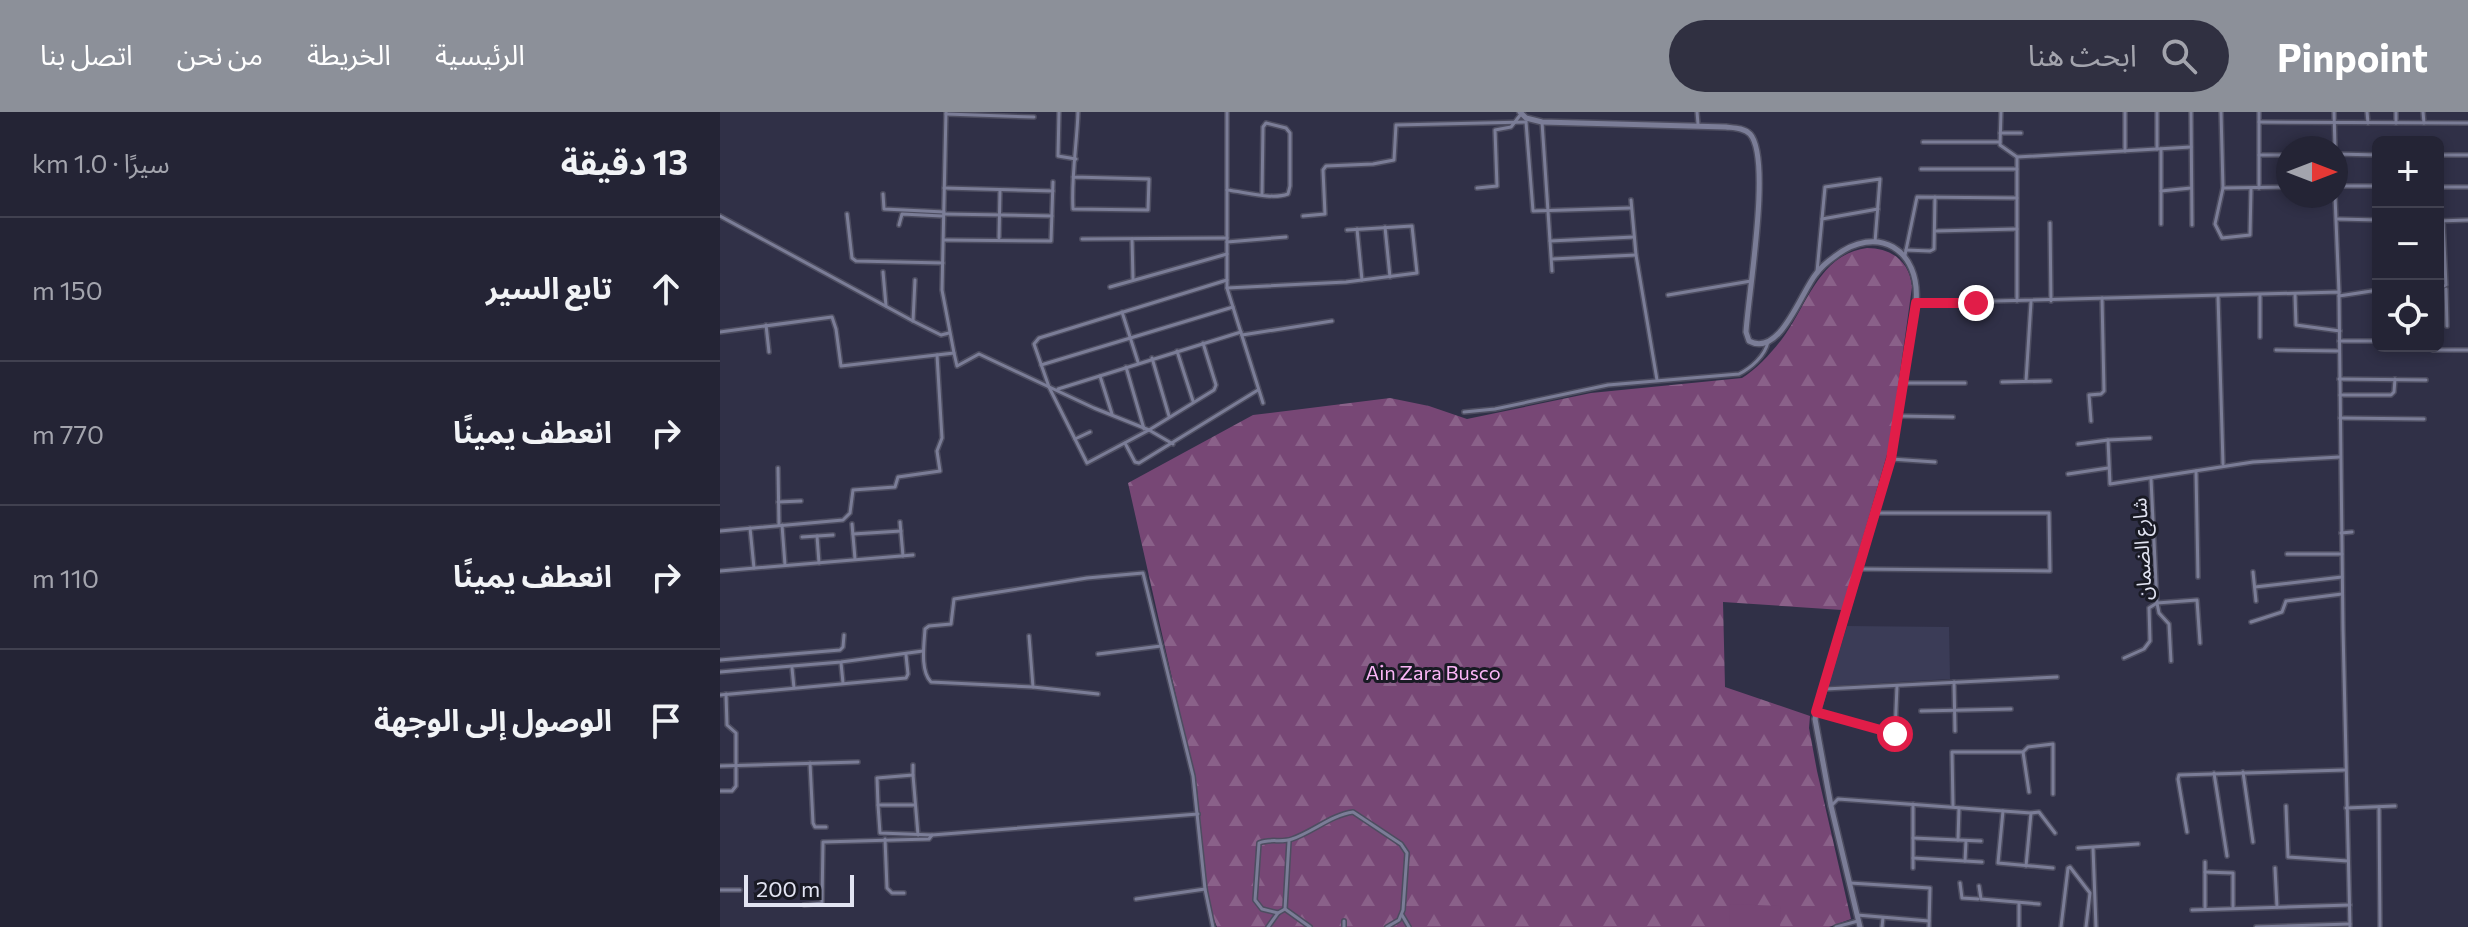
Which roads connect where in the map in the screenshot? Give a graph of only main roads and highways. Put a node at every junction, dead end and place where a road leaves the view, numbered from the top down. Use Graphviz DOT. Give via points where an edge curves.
graph roads {
  1 [pos="1523,117"];
  2 [pos="1858,921"];
  1 -- 2 [label="main road" via="1742,130 1750,135 1759,203 1747,337 1754,344 1768,342 1817,272 1847,248 1862,242 1890,245 1906,253 1915,274 1916,303 1891,459 1816,712"];
}
